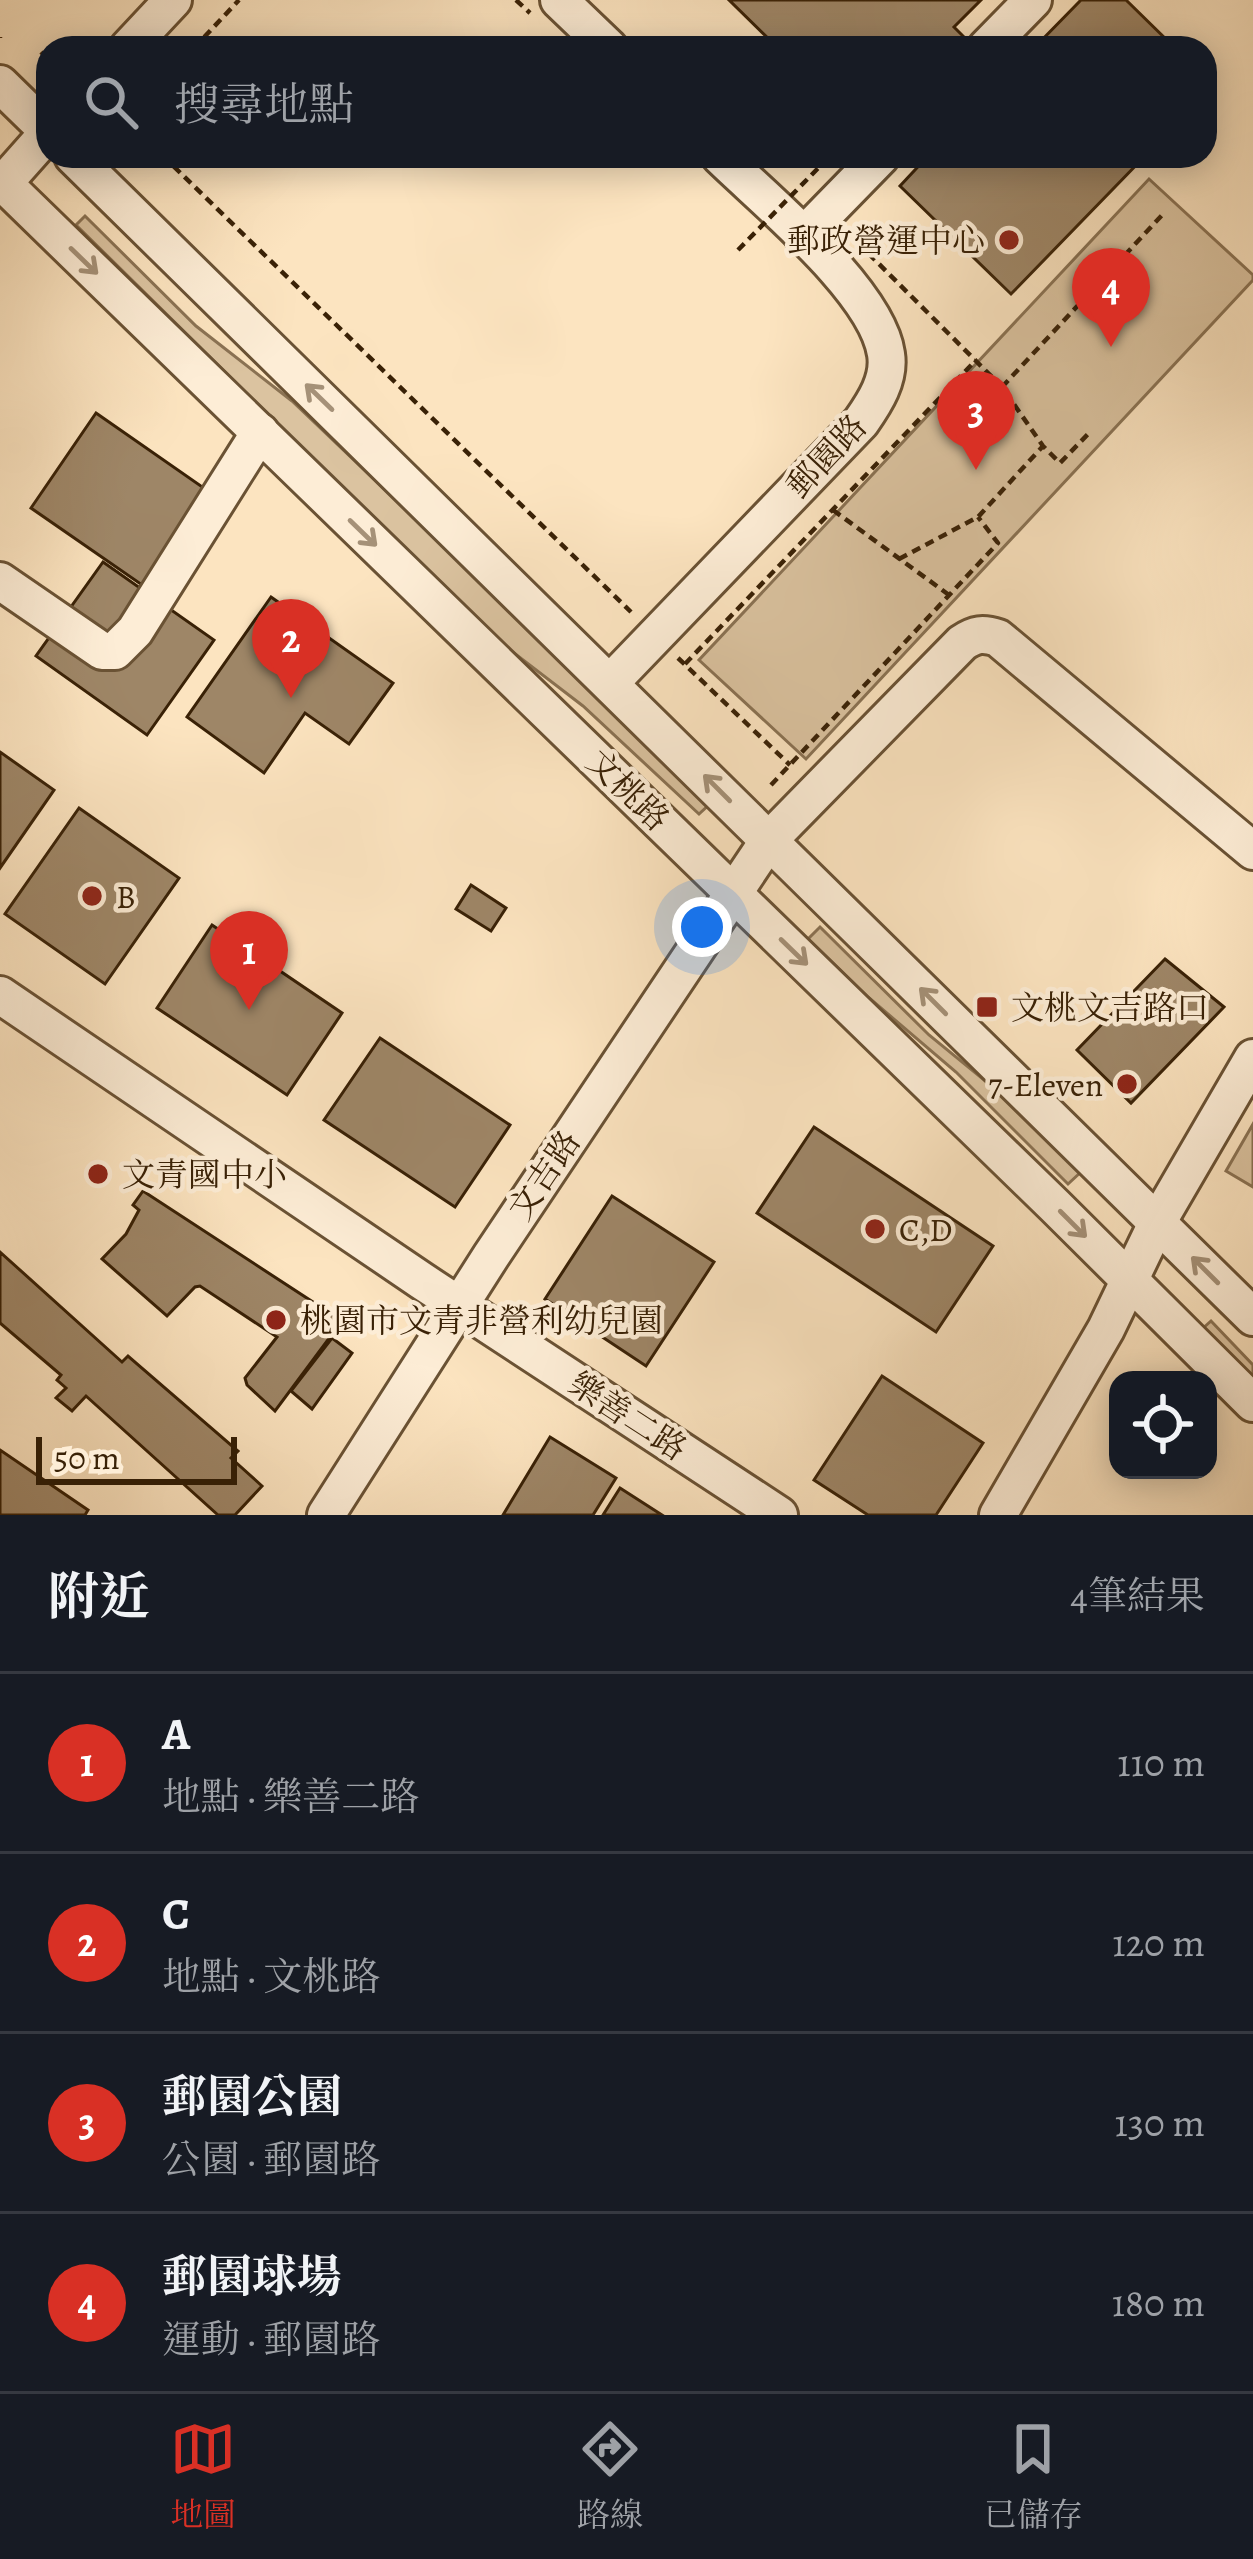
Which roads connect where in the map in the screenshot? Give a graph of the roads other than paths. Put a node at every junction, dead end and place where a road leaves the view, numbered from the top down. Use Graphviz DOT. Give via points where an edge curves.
graph roads {
  1 [pos="173,0"];
  2 [pos="559,0"];
  3 [pos="1033,0"];
  4 [pos="139,36"];
  5 [pos="596,36"];
  6 [pos="998,36"];
  7 [pos="0,84"];
  8 [pos="36,120"];
  9 [pos="36,145"];
  10 [pos="85,168"];
  11 [pos="732,168"];
  12 [pos="869,168"];
  13 [pos="1,183"];
  14 [pos="803,236"];
  15 [pos="260,432"];
  16 [pos="0,580"];
  17 [pos="610,683"];
  18 [pos="769,840"];
  19 [pos="1253,851"];
  20 [pos="734,894"];
  21 [pos="0,995"];
  22 [pos="1253,1058"];
  23 [pos="1157,1223"];
  24 [pos="1130,1281"];
  25 [pos="459,1305"];
  26 [pos="1253,1317"];
  27 [pos="1253,1403"];
  28 [pos="326,1515"];
  29 [pos="779,1515"];
  30 [pos="998,1515"];
  1 -- 4 [label="street"];
  2 -- 5 [label="street"];
  3 -- 6 [label="street"];
  7 -- 8 [label="street"];
  9 -- 13 [label="street"];
  17 -- 10 [label="street, 文桃路, one-way"];
  11 -- 14 [label="street, 郵園路"];
  12 -- 14 [label="street"];
  13 -- 15 [label="street, 文桃路, one-way"];
  14 -- 17 [label="street, 郵園路" via="873,315 886,356 880,394"];
  15 -- 16 [label="street" via="135,632 115,651 102,651"];
  15 -- 20 [label="street, 文桃路, one-way"];
  18 -- 17 [label="street, 文桃路, one-way"];
  18 -- 19 [label="street, 文吉路" via="962,643 986,634"];
  18 -- 20 [label="street, 文吉路"];
  23 -- 18 [label="street, 文桃路, one-way"];
  20 -- 24 [label="street, 文桃路, one-way"];
  20 -- 25 [label="street, 文吉路"];
  21 -- 25 [label="street, 樂善二路"];
  22 -- 23 [label="street"];
  23 -- 24 [label="street"];
  26 -- 23 [label="street, 文桃路, one-way"];
  24 -- 27 [label="street, 文桃路"];
  24 -- 30 [label="street"];
  25 -- 28 [label="street, 文吉路"];
  25 -- 29 [label="street, 樂善二路"];
}
